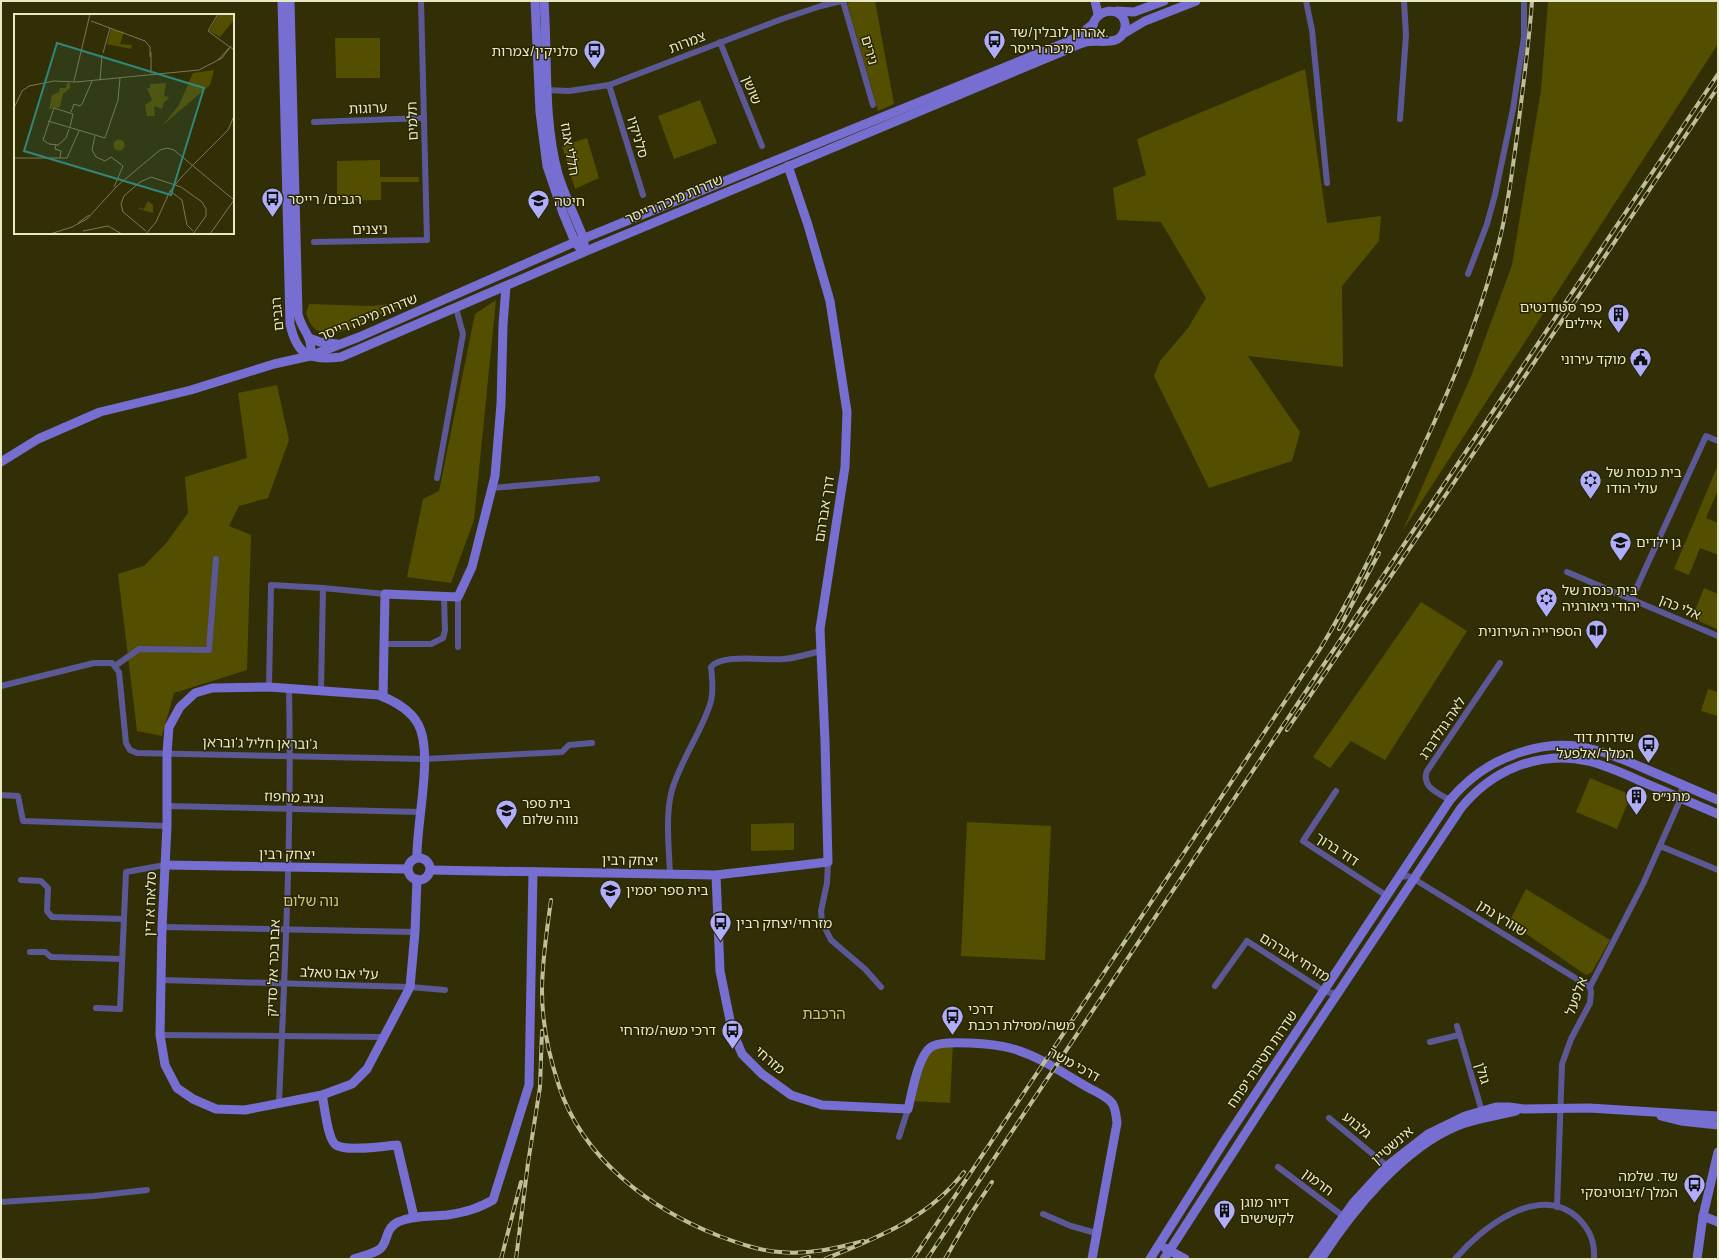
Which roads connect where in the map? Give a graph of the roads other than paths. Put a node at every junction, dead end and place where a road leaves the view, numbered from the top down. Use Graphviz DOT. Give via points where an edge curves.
graph roads {
  1 [pos="282,1"];
  2 [pos="290,1"];
  3 [pos="421,1"];
  4 [pos="535,1"];
  5 [pos="544,1"];
  6 [pos="842,1"];
  7 [pos="1095,1"];
  8 [pos="1164,1"];
  9 [pos="1196,1"];
  10 [pos="1306,1"];
  11 [pos="1404,1"];
  12 [pos="1524,1"];
  13 [pos="1111,8"];
  14 [pos="1098,14"];
  15 [pos="1093,24"];
  16 [pos="1123,34"];
  17 [pos="1105,41"];
  18 [pos="720,42"];
  19 [pos="609,85"];
  20 [pos="544,90"];
  21 [pos="873,105"];
  22 [pos="424,118"];
  23 [pos="1400,119"];
  24 [pos="314,122"];
  25 [pos="762,146"];
  26 [pos="788,166"];
  27 [pos="1327,183"];
  28 [pos="643,195"];
  29 [pos="584,239"];
  30 [pos="427,240"];
  31 [pos="314,242"];
  32 [pos="575,242"];
  33 [pos="584,252"];
  34 [pos="1468,274"];
  35 [pos="506,286"];
  36 [pos="456,308"];
  37 [pos="309,338"];
  38 [pos="339,345"];
  39 [pos="310,356"];
  40 [pos="1718,441"];
  41 [pos="1,462"];
  42 [pos="437,478"];
  43 [pos="597,479"];
  44 [pos="492,488"];
  45 [pos="216,559"];
  46 [pos="1566,572"];
  47 [pos="323,588"];
  48 [pos="385,594"];
  49 [pos="444,597"];
  50 [pos="458,598"];
  51 [pos="1631,600"];
  52 [pos="1718,636"];
  53 [pos="384,644"];
  54 [pos="458,648"];
  55 [pos="821,651"];
  56 [pos="1500,663"];
  57 [pos="115,666"];
  58 [pos="1,686"];
  59 [pos="269,687"];
  60 [pos="289,689"];
  61 [pos="321,690"];
  62 [pos="383,697"];
  63 [pos="592,743"];
  64 [pos="167,753"];
  65 [pos="291,756"];
  66 [pos="424,759"];
  67 [pos="1682,784"];
  68 [pos="1336,791"];
  69 [pos="1,795"];
  70 [pos="1681,798"];
  71 [pos="1450,800"];
  72 [pos="1718,800"];
  73 [pos="167,806"];
  74 [pos="290,809"];
  75 [pos="420,812"];
  76 [pos="1718,814"];
  77 [pos="167,826"];
  78 [pos="1660,846"];
  79 [pos="417,858"];
  80 [pos="828,862"];
  81 [pos="165,865"];
  82 [pos="288,868"];
  83 [pos="408,870"];
  84 [pos="430,870"];
  85 [pos="1718,870"];
  86 [pos="533,872"];
  87 [pos="670,875"];
  88 [pos="716,875"];
  89 [pos="1400,877"];
  90 [pos="417,879"];
  91 [pos="1414,879"];
  92 [pos="21,880"];
  93 [pos="1387,896"];
  94 [pos="124,919"];
  95 [pos="162,927"];
  96 [pos="286,928"];
  97 [pos="415,932"];
  98 [pos="30,952"];
  99 [pos="122,959"];
  100 [pos="161,980"];
  101 [pos="285,984"];
  102 [pos="1215,986"];
  103 [pos="410,987"];
  104 [pos="881,987"];
  105 [pos="1590,987"];
  106 [pos="445,990"];
  107 [pos="1324,991"];
  108 [pos="1340,992"];
  109 [pos="96,1008"];
  110 [pos="1456,1026"];
  111 [pos="160,1035"];
  112 [pos="1459,1035"];
  113 [pos="282,1036"];
  114 [pos="385,1037"];
  115 [pos="1430,1042"];
  116 [pos="322,1095"];
  117 [pos="279,1103"];
  118 [pos="1561,1108"];
  119 [pos="908,1109"];
  120 [pos="1649,1112"];
  121 [pos="1483,1114"];
  122 [pos="1718,1116"];
  123 [pos="1330,1118"];
  124 [pos="1718,1125"];
  125 [pos="899,1137"];
  126 [pos="1718,1152"];
  127 [pos="1387,1166"];
  128 [pos="1278,1167"];
  129 [pos="1718,1168"];
  130 [pos="1713,1178"];
  131 [pos="147,1190"];
  132 [pos="1,1202"];
  133 [pos="1557,1207"];
  134 [pos="1043,1214"];
  135 [pos="1343,1216"];
  136 [pos="1704,1216"];
  137 [pos="414,1217"];
  138 [pos="1718,1222"];
  139 [pos="1096,1234"];
  140 [pos="1157,1247"];
  141 [pos="1170,1250"];
  142 [pos="354,1259"];
  143 [pos="1092,1259"];
  144 [pos="1150,1259"];
  145 [pos="1165,1259"];
  146 [pos="1185,1259"];
  147 [pos="1313,1259"];
  148 [pos="1321,1259"];
  149 [pos="1455,1259"];
  150 [pos="1594,1259"];
  151 [pos="1697,1259"];
  1 -- 39 [label="street, רגבים" via="290,324 296,344"];
  2 -- 37 [label="street, רגבים" via="298,314"];
  3 -- 22 [label="street, תלמים"];
  4 -- 20 [label="street, חללי אגוז"];
  5 -- 20 [label="street, חללי אגוז"];
  6 -- 18 [label="street, צמרות"];
  6 -- 21 [label="street, נירים"];
  7 -- 14 [label="street"];
  8 -- 13 [label="street" via="1134,12"];
  9 -- 16 [label="street" via="1145,21"];
  10 -- 27 [label="street" via="1312,30"];
  11 -- 23 [label="street" via="1406,35"];
  12 -- 34 [label="street" via="1524,38 1513,109 1495,195"];
  13 -- 14 [label="street"];
  13 -- 16 [label="street" via="1124,19"];
  14 -- 15 [label="street"];
  15 -- 17 [label="street" via="1097,36"];
  15 -- 29 [label="street, שדרות מיכה רייסר" via="1077,37 1062,44"];
  16 -- 17 [label="street" via="1115,40"];
  17 -- 26 [label="street, שדרות מיכה רייסר" via="1086,42"];
  18 -- 19 [label="street, צמרות"];
  18 -- 25 [label="street, שושן"];
  19 -- 20 [label="street, צמרות" via="569,91"];
  19 -- 28 [label="street, סלניקיו"];
  20 -- 29 [label="street, חללי אגוז" via="558,173"];
  20 -- 32 [label="street, חללי אגוז" via="542,133 547,166"];
  22 -- 24 [label="street, ערוגות"];
  22 -- 30 [label="street, תלמים"];
  26 -- 33 [label="street, שדרות מיכה רייסר"];
  26 -- 55 [label="street, דרך אברהם" via="830,301 847,412 844,467 820,629"];
  29 -- 32 [label="street, שדרות מיכה רייסר"];
  29 -- 33 [label="street, חללי אגוז"];
  30 -- 31 [label="street, ניצנים"];
  32 -- 33 [label="street, חללי אגוז"];
  32 -- 38 [label="street, שדרות מיכה רייסר"];
  33 -- 35 [label="street, שדרות מיכה רייסר"];
  35 -- 36 [label="street, שדרות מיכה רייסר"];
  35 -- 44 [label="street" via="501,404"];
  36 -- 39 [label="street, שדרות מיכה רייסר" via="341,357 324,359"];
  36 -- 42 [label="street" via="462,334"];
  37 -- 38 [label="street"];
  37 -- 39 [label="street, רגבים" via="312,345"];
  38 -- 39 [label="street, שדרות מיכה רייסר"];
  39 -- 41 [label="street" via="274,364 191,390 100,412 38,438"];
  40 -- 51 [label="street" via="1706,436"];
  43 -- 44 [label="street"];
  44 -- 50 [label="street" via="472,567"];
  45 -- 57 [label="street" via="209,650 139,649"];
  46 -- 51 [label="street, אלי כהן"];
  47 -- 48 [label="street"];
  47 -- 59 [label="street" via="271,585"];
  47 -- 61 [label="street"];
  48 -- 49 [label="street"];
  48 -- 53 [label="street"];
  49 -- 50 [label="street"];
  49 -- 53 [label="street" via="443,638 431,644"];
  50 -- 54 [label="street"];
  51 -- 52 [label="street, אלי כהן"];
  53 -- 62 [label="street"];
  55 -- 80 [label="street, דרך אברהם"];
  55 -- 87 [label="street" via="784,659 737,658 714,664 711,668 711,700 676,775 669,806"];
  56 -- 71 [label="street, לאה גולדברג" via="1424,778 1426,784"];
  57 -- 58 [label="street" via="112,663 94,663"];
  57 -- 64 [label="street, ג'ובראן חליל ג'ובראן" via="119,672 126,743 130,750 137,754"];
  59 -- 60 [label="street, סלאח א דין"];
  59 -- 64 [label="street, סלאח א דין" via="212,688 195,693 180,707 169,727"];
  60 -- 61 [label="street, סלאח א דין"];
  60 -- 65 [label="street, אבו בכר אל סדיק"];
  61 -- 62 [label="street, סלאח א דין"];
  62 -- 66 [label="street, סלאח א דין" via="408,710 418,724 423,741"];
  63 -- 66 [label="street, ג'ובראן חליל ג'ובראן" via="569,745 562,752"];
  64 -- 65 [label="street, ג'ובראן חליל ג'ובראן"];
  64 -- 73 [label="street, סלאח א דין"];
  65 -- 66 [label="street, ג'ובראן חליל ג'ובראן"];
  65 -- 74 [label="street, אבו בכר אל סדיק"];
  66 -- 75 [label="street, סלאח א דין"];
  67 -- 70 [label="street, אלפעל"];
  67 -- 71 [label="street, שדרות חטיבת יפתח" via="1601,751 1582,746 1555,744 1530,749 1500,760 1475,775"];
  67 -- 72 [label="street, שדרות חטיבת יפתח"];
  68 -- 93 [label="street, דוד ברוך" via="1303,841"];
  69 -- 77 [label="street" via="18,796 23,821"];
  70 -- 76 [label="street, שדרות חטיבת יפתח"];
  70 -- 78 [label="street, אלפעל"];
  70 -- 91 [label="street, שדרות חטיבת יפתח" via="1589,761 1557,758 1508,769 1470,797"];
  71 -- 89 [label="street, שדרות חטיבת יפתח"];
  73 -- 74 [label="street, נגיב מחפוז"];
  73 -- 77 [label="street, סלאח א דין"];
  74 -- 75 [label="street, נגיב מחפוז"];
  74 -- 82 [label="street, אבו בכר אל סדיק"];
  75 -- 79 [label="street, סלאח א דין"];
  77 -- 81 [label="street, סלאח א דין"];
  78 -- 85 [label="street"];
  78 -- 105 [label="street, אלפעל"];
  79 -- 83 [label="street" via="410,862"];
  79 -- 84 [label="street" via="426,861"];
  80 -- 88 [label="street, יצחק רבין"];
  80 -- 104 [label="street" via="821,911 822,922 831,940 865,969"];
  81 -- 82 [label="street, יצחק רבין"];
  81 -- 94 [label="street" via="126,872"];
  81 -- 95 [label="street, סלאח א דין"];
  82 -- 83 [label="street, יצחק רבין"];
  82 -- 96 [label="street, אבו בכר אל סדיק"];
  83 -- 90 [label="street" via="410,875"];
  84 -- 86 [label="street, יצחק רבין"];
  84 -- 90 [label="street" via="425,877"];
  86 -- 87 [label="street, יצחק רבין"];
  86 -- 137 [label="street" via="529,1085 494,1200 474,1210"];
  87 -- 88 [label="street, יצחק רבין"];
  88 -- 119 [label="street, מזרחי" via="720,971 732,1030 742,1054 762,1074 791,1095 822,1105"];
  89 -- 91 [label="street, שוורץ נתן" via="1408,876"];
  89 -- 93 [label="street, שדרות חטיבת יפתח"];
  90 -- 97 [label="street, סלאח א דין"];
  91 -- 105 [label="street, שוורץ נתן"];
  91 -- 108 [label="street, שדרות חטיבת יפתח"];
  92 -- 94 [label="street" via="41,881 48,888 47,911 52,917"];
  93 -- 107 [label="street, שדרות חטיבת יפתח"];
  94 -- 99 [label="street"];
  95 -- 96 [label="street"];
  95 -- 100 [label="street, סלאח א דין"];
  96 -- 97 [label="street"];
  96 -- 101 [label="street, אבו בכר אל סדיק"];
  97 -- 103 [label="street, סלאח א דין"];
  98 -- 99 [label="street" via="45,952 51,957"];
  99 -- 109 [label="street" via="120,1009"];
  100 -- 101 [label="street, עלי אבו טאלב"];
  100 -- 111 [label="street, סלאח א דין"];
  101 -- 103 [label="street, עלי אבו טאלב"];
  101 -- 113 [label="street, אבו בכר אל סדיק"];
  102 -- 107 [label="street, מזרחי אברהם" via="1246,941"];
  103 -- 106 [label="street, עלי אבו טאלב"];
  103 -- 114 [label="street, סלאח א דין"];
  105 -- 118 [label="street, אלפעל" via="1590,1003 1571,1039 1562,1064"];
  107 -- 108 [label="street, מזרחי אברהם"];
  107 -- 140 [label="street, שדרות חטיבת יפתח"];
  108 -- 141 [label="street, שדרות חטיבת יפתח"];
  110 -- 112 [label="street, גולן"];
  111 -- 113 [label="street"];
  111 -- 117 [label="street, סלאח א דין" via="165,1065 177,1088 193,1099 216,1109 231,1110 246,1110"];
  112 -- 115 [label="street"];
  112 -- 121 [label="street, גולן"];
  113 -- 114 [label="street"];
  113 -- 117 [label="street, אבו בכר אל סדיק"];
  114 -- 116 [label="street, סלאח א דין" via="368,1069 352,1084"];
  116 -- 117 [label="street, סלאח א דין"];
  116 -- 137 [label="street" via="330,1136 335,1145 344,1148 397,1145"];
  118 -- 120 [label="street, אינשטיין"];
  118 -- 121 [label="street, אינשטיין" via="1496,1107"];
  118 -- 133 [label="street, אלפעל"];
  119 -- 125 [label="street"];
  119 -- 139 [label="street, דרכי משה" via="923,1057 931,1047 942,1042 1015,1049 1044,1062 1106,1098 1115,1108 1117,1124"];
  120 -- 122 [label="street, אינשטיין"];
  120 -- 124 [label="street, אינשטיין" via="1681,1121"];
  121 -- 127 [label="street, אינשטיין" via="1451,1121 1428,1134"];
  121 -- 148 [label="street, אינשטיין" via="1441,1134 1407,1157 1346,1224"];
  123 -- 127 [label="street, גלבוע"];
  126 -- 130 [label="street"];
  127 -- 135 [label="street, אינשטיין"];
  128 -- 135 [label="street, חרמון"];
  129 -- 130 [label="street"];
  130 -- 136 [label="street"];
  131 -- 132 [label="street"];
  133 -- 149 [label="street" via="1528,1208 1511,1213 1481,1234"];
  133 -- 150 [label="street" via="1575,1216 1587,1228 1594,1242"];
  134 -- 139 [label="street"];
  135 -- 147 [label="street, אינשטיין"];
  136 -- 138 [label="street"];
  136 -- 151 [label="street"];
  137 -- 142 [label="street" via="398,1223 388,1231 379,1250"];
  139 -- 143 [label="street, דרכי משה"];
  140 -- 141 [label="street"];
  140 -- 144 [label="street, שדרות חטיבת יפתח"];
  141 -- 145 [label="street, שדרות חטיבת יפתח"];
  141 -- 146 [label="street"];
}
